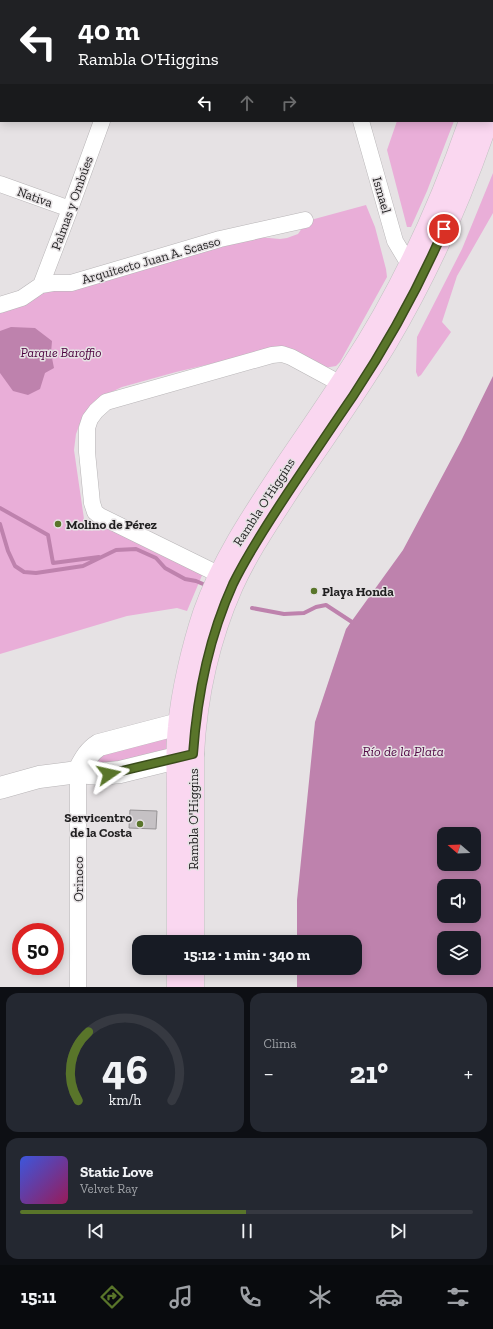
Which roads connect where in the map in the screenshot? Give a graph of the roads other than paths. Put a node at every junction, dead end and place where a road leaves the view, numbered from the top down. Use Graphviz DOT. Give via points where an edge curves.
graph roads {
  1 [pos="102,122"];
  2 [pos="361,122"];
  3 [pos="470,122"];
  4 [pos="487,122"];
  5 [pos="0,184"];
  6 [pos="70,209"];
  7 [pos="305,220"];
  8 [pos="410,266"];
  9 [pos="41,285"];
  10 [pos="0,305"];
  11 [pos="341,384"];
  12 [pos="220,575"];
  13 [pos="179,724"];
  14 [pos="185,756"];
  15 [pos="78,772"];
  16 [pos="0,788"];
  17 [pos="178,935"];
  18 [pos="193,935"];
  19 [pos="178,975"];
  20 [pos="193,975"];
  21 [pos="78,987"];
  22 [pos="178,987"];
  23 [pos="193,987"];
  1 -- 6 [label="street, Palmas y Ombúes"];
  2 -- 8 [label="street, Ismael" via="395,241"];
  3 -- 8 [label="main road, Rambla O'Higgins" via="450,175"];
  4 -- 14 [label="main road, Rambla O'Higgins" via="454,207 424,272 387,342 273,515 233,584 213,640 194,733"];
  5 -- 6 [label="street, Nativa"];
  6 -- 9 [label="street, Palmas y Ombúes"];
  7 -- 9 [label="street, Arquitecto Juan A. Scasso" via="220,239 71,283"];
  8 -- 11 [label="main road, Rambla O'Higgins"];
  9 -- 10 [label="street, Arquitecto Juan A. Scasso" via="22,298"];
  11 -- 12 [label="main road, Rambla O'Higgins" via="258,508"];
  11 -- 12 [label="street" via="291,357 282,354 272,355 106,402 90,419 87,428 87,452 95,512"];
  12 -- 13 [label="main road, Rambla O'Higgins" via="204,613 187,679"];
  13 -- 14 [label="main road, Rambla O'Higgins"];
  13 -- 15 [label="main road" via="99,745 87,755"];
  14 -- 15 [label="main road" via="109,774"];
  14 -- 17 [label="main road, Rambla O'Higgins"];
  14 -- 18 [label="main road, Rambla O'Higgins"];
  15 -- 16 [label="main road" via="39,777"];
  15 -- 21 [label="street, Orinoco"];
  19 -- 22 [label="main road"];
  20 -- 23 [label="main road"];
}
